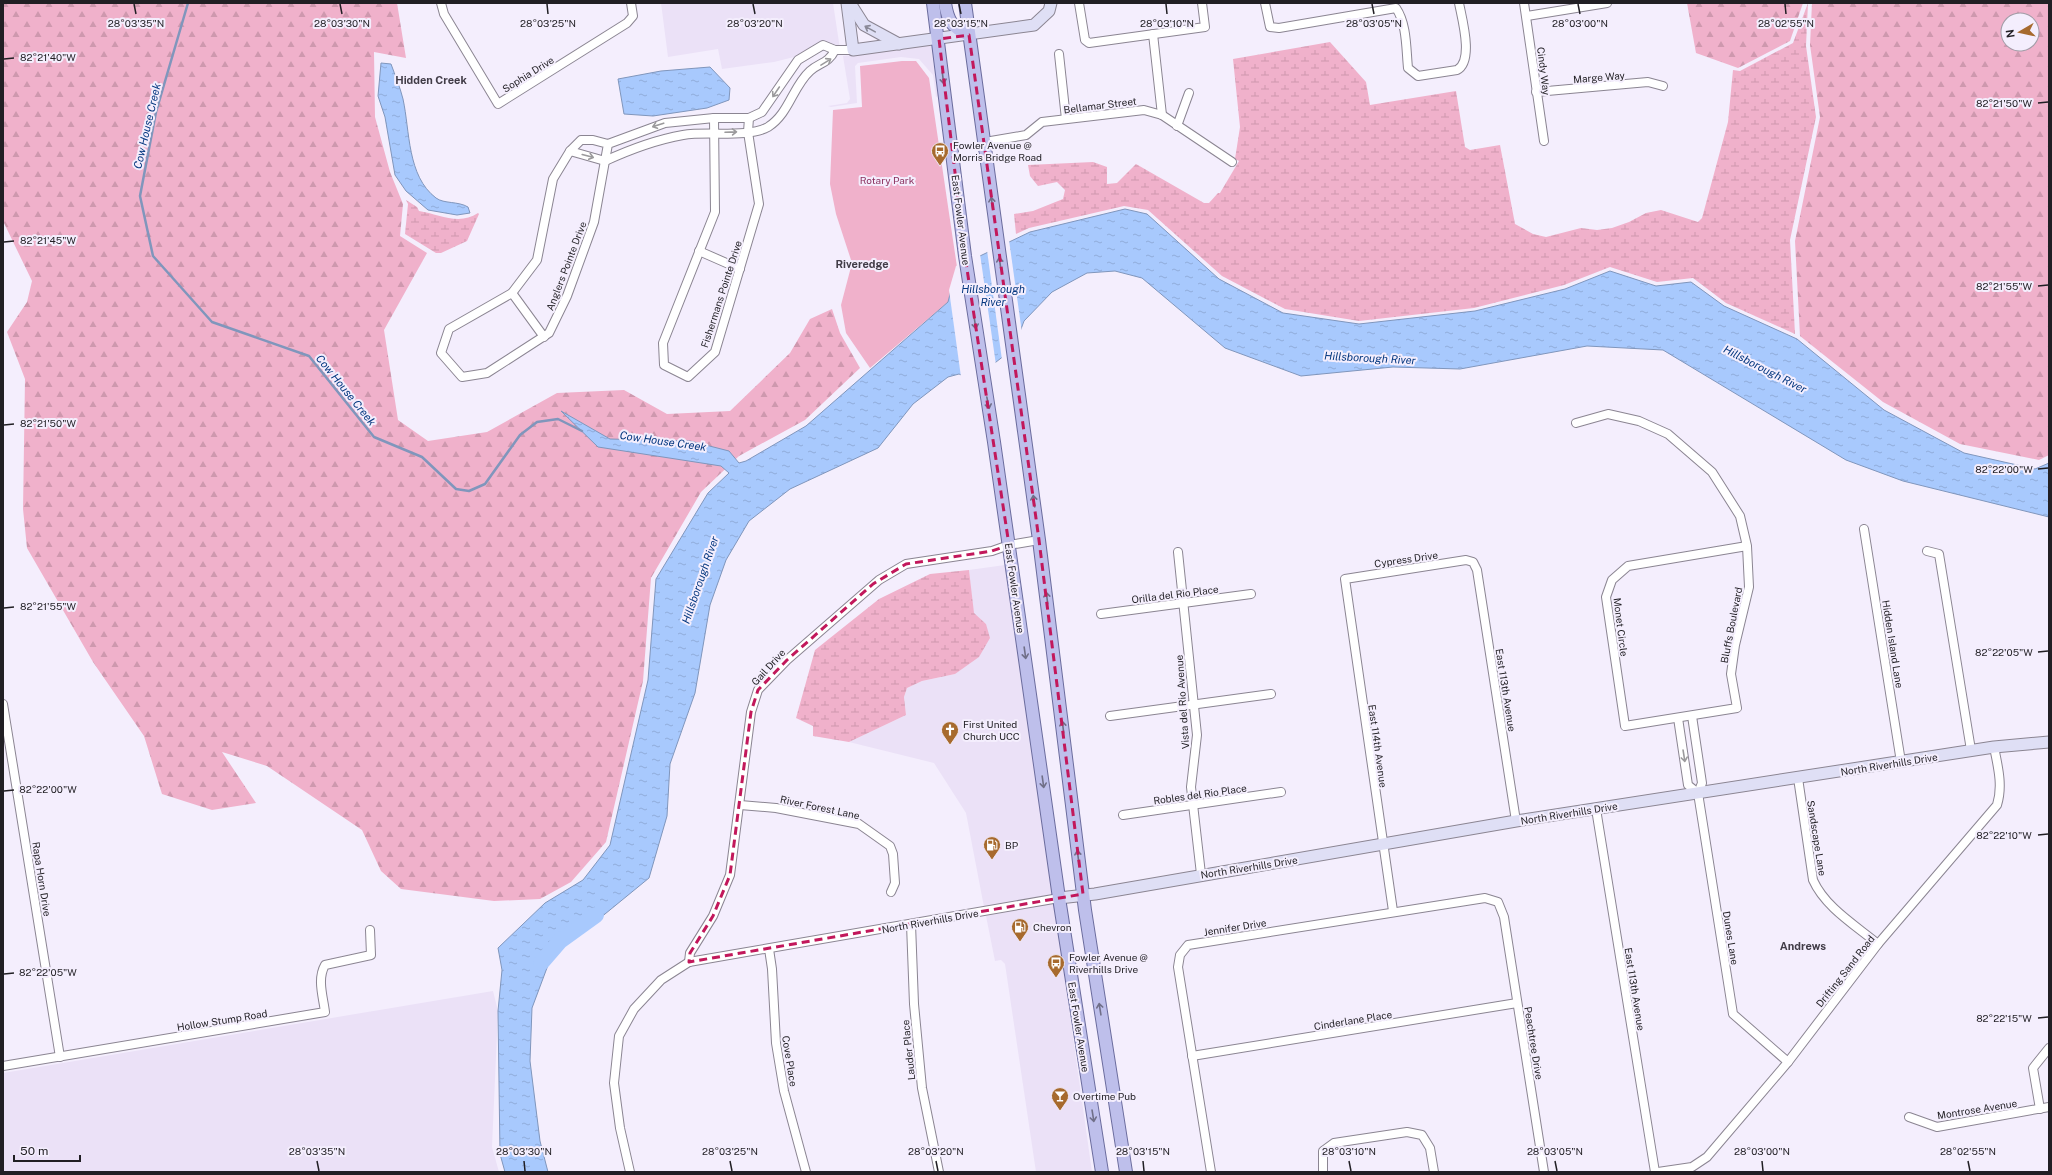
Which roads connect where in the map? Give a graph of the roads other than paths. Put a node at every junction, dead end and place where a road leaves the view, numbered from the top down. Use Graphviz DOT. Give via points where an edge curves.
graph roads {
  1 [pos="441,3"];
  2 [pos="631,3"];
  3 [pos="849,3"];
  4 [pos="933,3"];
  5 [pos="945,3"];
  6 [pos="965,3"];
  7 [pos="1051,3"];
  8 [pos="1079,3"];
  9 [pos="1202,3"];
  10 [pos="1265,3"];
  11 [pos="1459,3"];
  12 [pos="1524,3"];
  13 [pos="1607,3"];
  14 [pos="1527,16"];
  15 [pos="1153,34"];
  16 [pos="969,35"];
  17 [pos="938,39"];
  18 [pos="899,44"];
  19 [pos="835,50"];
  20 [pos="853,50"];
  21 [pos="1059,54"];
  22 [pos="1663,86"];
  23 [pos="1536,92"];
  24 [pos="1189,93"];
  25 [pos="1162,115"];
  26 [pos="714,118"];
  27 [pos="749,118"];
  28 [pos="1066,119"];
  29 [pos="1177,126"];
  30 [pos="640,131"];
  31 [pos="748,132"];
  32 [pos="714,133"];
  33 [pos="1544,141"];
  34 [pos="984,142"];
  35 [pos="608,144"];
  36 [pos="644,144"];
  37 [pos="570,151"];
  38 [pos="605,161"];
  39 [pos="1232,162"];
  40 [pos="699,251"];
  41 [pos="740,268"];
  42 [pos="512,293"];
  43 [pos="544,337"];
  44 [pos="1576,422"];
  45 [pos="1864,529"];
  46 [pos="1040,540"];
  47 [pos="1009,545"];
  48 [pos="1747,546"];
  49 [pos="1927,551"];
  50 [pos="1178,552"];
  51 [pos="1473,562"];
  52 [pos="1344,583"];
  53 [pos="1251,594"];
  54 [pos="1184,603"];
  55 [pos="1101,614"];
  56 [pos="1271,694"];
  57 [pos="3,704"];
  58 [pos="1194,704"];
  59 [pos="1110,716"];
  60 [pos="1692,716"];
  61 [pos="1678,718"];
  62 [pos="2049,742"];
  63 [pos="1994,747"];
  64 [pos="1971,750"];
  65 [pos="1901,762"];
  66 [pos="1798,778"];
  67 [pos="1281,792"];
  68 [pos="1698,793"];
  69 [pos="740,804"];
  70 [pos="1192,805"];
  71 [pos="1596,809"];
  72 [pos="1123,815"];
  73 [pos="1516,821"];
  74 [pos="1383,845"];
  75 [pos="1201,874"];
  76 [pos="891,892"];
  77 [pos="1083,894"];
  78 [pos="1060,898"];
  79 [pos="1393,911"];
  80 [pos="1504,917"];
  81 [pos="911,924"];
  82 [pos="370,930"];
  83 [pos="1878,944"];
  84 [pos="769,949"];
  85 [pos="689,962"];
  86 [pos="1517,1004"];
  87 [pos="2049,1048"];
  88 [pos="1192,1056"];
  89 [pos="60,1057"];
  90 [pos="1788,1062"];
  91 [pos="3,1066"];
  92 [pos="2049,1107"];
  93 [pos="2040,1109"];
  94 [pos="1909,1117"];
  95 [pos="630,1172"];
  96 [pos="806,1172"];
  97 [pos="939,1172"];
  98 [pos="1102,1172"];
  99 [pos="1126,1172"];
  100 [pos="1211,1172"];
  101 [pos="1323,1172"];
  102 [pos="1434,1172"];
  103 [pos="1544,1172"];
  104 [pos="1655,1172"];
  105 [pos="1658,1172"];
  1 -- 2 [label="street, Sophia Drive" via="444,14 498,104 627,23 633,16"];
  18 -- 3 [label="street, one-way" via="864,25"];
  3 -- 20 [label="street"];
  4 -- 17 [label="main road, East Fowler Avenue"];
  5 -- 16 [label="main road" via="948,18 955,29"];
  6 -- 16 [label="main road"];
  7 -- 16 [label="street" via="1049,11 1034,26"];
  8 -- 15 [label="street" via="1085,40 1089,43"];
  9 -- 15 [label="street" via="1205,27"];
  10 -- 11 [label="street" via="1270,27 1279,28 1396,8 1404,31 1408,68 1418,76 1462,68 1467,56"];
  12 -- 14 [label="street, Cindy Way"];
  13 -- 14 [label="street"];
  14 -- 23 [label="street, Cindy Way"];
  15 -- 25 [label="street"];
  16 -- 17 [label="street"];
  16 -- 34 [label="main road"];
  17 -- 18 [label="street"];
  17 -- 47 [label="main road, East Fowler Avenue, one-way" via="965,256"];
  18 -- 20 [label="street"];
  19 -- 20 [label="street"];
  19 -- 27 [label="street, one-way" via="823,45 798,60 762,112"];
  31 -- 19 [label="street, one-way" via="767,127 779,118 810,71 831,59"];
  21 -- 28 [label="street"];
  22 -- 23 [label="street, Marge Way" via="1648,82"];
  23 -- 33 [label="street, Cindy Way"];
  24 -- 29 [label="street"];
  25 -- 28 [label="street, Bellamar Street" via="1144,110"];
  25 -- 29 [label="street, Bellamar Street"];
  26 -- 27 [label="street"];
  26 -- 30 [label="street, one-way" via="665,123"];
  26 -- 32 [label="street, Fishermans Pointe Drive"];
  27 -- 31 [label="street, Fishermans Pointe Drive"];
  28 -- 34 [label="street, Bellamar Street" via="1042,122 1026,136"];
  29 -- 39 [label="street, Bellamar Street"];
  30 -- 35 [label="street"];
  30 -- 36 [label="street"];
  32 -- 31 [label="street, one-way"];
  31 -- 41 [label="street, Fishermans Pointe Drive" via="759,204"];
  32 -- 36 [label="street" via="684,135"];
  32 -- 40 [label="street, Fishermans Pointe Drive" via="715,212"];
  46 -- 34 [label="main road, one-way"];
  35 -- 37 [label="street" via="581,140"];
  35 -- 38 [label="street, Anglers Pointe Drive"];
  36 -- 38 [label="street"];
  37 -- 38 [label="street, one-way"];
  37 -- 42 [label="street, Anglers Pointe Drive" via="553,179 537,260"];
  38 -- 43 [label="street, Anglers Pointe Drive" via="594,222 567,296 549,333"];
  40 -- 41 [label="street"];
  40 -- 41 [label="street, Fishermans Pointe Drive" via="663,342 664,365 688,376 715,352"];
  42 -- 43 [label="street"];
  42 -- 43 [label="street, Anglers Pointe Drive" via="449,329 441,353 462,377 487,374"];
  44 -- 48 [label="street, Bluffs Boulevard" via="1608,414 1639,420 1668,434 1712,472 1740,516"];
  45 -- 65 [label="street, Hidden Island Lane"];
  46 -- 47 [label="street, Gail Drive"];
  77 -- 46 [label="main road, one-way"];
  47 -- 69 [label="street, Gail Drive" via="992,551 906,564 873,584 787,660 758,690 751,712"];
  47 -- 78 [label="main road, East Fowler Avenue, one-way"];
  48 -- 60 [label="street, Bluffs Boulevard" via="1749,586 1731,674 1737,708"];
  48 -- 61 [label="street, Monet Circle" via="1628,566 1612,580 1606,597 1625,726"];
  49 -- 64 [label="street" via="1939,554"];
  50 -- 54 [label="street, Vista del Rio Avenue"];
  51 -- 52 [label="street, Cypress Drive" via="1466,560 1352,577 1345,579"];
  51 -- 73 [label="street, East 113th Avenue" via="1477,570"];
  52 -- 74 [label="street, East 114th Avenue"];
  53 -- 54 [label="street, Orilla del Rio Place"];
  54 -- 55 [label="street, Orilla del Rio Place"];
  54 -- 58 [label="street, Vista del Rio Avenue"];
  56 -- 58 [label="street"];
  57 -- 89 [label="street, Rapa Horn Drive"];
  58 -- 59 [label="street"];
  58 -- 70 [label="street, Vista del Rio Avenue" via="1197,749 1192,781"];
  60 -- 61 [label="street, Monet Circle"];
  60 -- 68 [label="street, Dunes Lane" via="1702,783"];
  61 -- 68 [label="street, Dunes Lane, one-way" via="1688,785"];
  62 -- 63 [label="street, North Riverhills Drive"];
  63 -- 64 [label="street, North Riverhills Drive"];
  63 -- 83 [label="street, Drifting Sand Road" via="2000,793 1997,805"];
  64 -- 65 [label="street, North Riverhills Drive"];
  65 -- 66 [label="street, North Riverhills Drive"];
  66 -- 68 [label="street, North Riverhills Drive"];
  66 -- 83 [label="street, Sandscape Lane" via="1813,880 1818,891 1828,903"];
  67 -- 70 [label="street, Robles del Rio Place"];
  68 -- 71 [label="street, North Riverhills Drive"];
  68 -- 90 [label="street, Dunes Lane" via="1734,1014"];
  69 -- 76 [label="street, River Forest Lane" via="776,808 859,824 890,846 895,883"];
  69 -- 85 [label="street, Gail Drive" via="730,875 713,916 690,953"];
  70 -- 72 [label="street, Robles del Rio Place"];
  70 -- 75 [label="street, Vista del Rio Avenue"];
  71 -- 73 [label="street, North Riverhills Drive"];
  71 -- 104 [label="street, East 113th Avenue"];
  73 -- 74 [label="street, North Riverhills Drive"];
  74 -- 75 [label="street, North Riverhills Drive"];
  74 -- 79 [label="street, East 114th Avenue"];
  75 -- 77 [label="street, North Riverhills Drive"];
  77 -- 78 [label="street, North Riverhills Drive"];
  99 -- 77 [label="main road, one-way"];
  78 -- 81 [label="street, North Riverhills Drive"];
  78 -- 98 [label="main road, East Fowler Avenue, one-way"];
  79 -- 80 [label="street, Jennifer Drive" via="1485,898 1498,902"];
  79 -- 88 [label="street, Jennifer Drive" via="1188,945 1180,955 1178,967"];
  80 -- 86 [label="street, Peachtree Drive"];
  81 -- 84 [label="street, North Riverhills Drive"];
  81 -- 97 [label="street, Lauder Place" via="914,1004 922,1088"];
  82 -- 89 [label="street, Hollow Stump Road" via="371,955 325,964 320,978 325,1012"];
  83 -- 90 [label="street, Drifting Sand Road"];
  84 -- 85 [label="street, North Riverhills Drive"];
  84 -- 96 [label="street, Cove Place" via="777,1050 784,1091"];
  85 -- 95 [label="street, North Riverhills Drive" via="660,980 634,1009 619,1036 614,1083 620,1128"];
  86 -- 88 [label="street, Cinderlane Place"];
  86 -- 103 [label="street, Peachtree Drive"];
  87 -- 93 [label="street" via="2032,1068"];
  88 -- 100 [label="street, Jennifer Drive"];
  89 -- 91 [label="street, Hollow Stump Road"];
  90 -- 105 [label="street, Drifting Sand Road" via="1699,1164"];
  92 -- 93 [label="street, Montrose Avenue"];
  93 -- 94 [label="street, Montrose Avenue" via="1936,1127"];
  101 -- 102 [label="street" via="1323,1151 1334,1143 1408,1132 1422,1135 1430,1148"];
}
